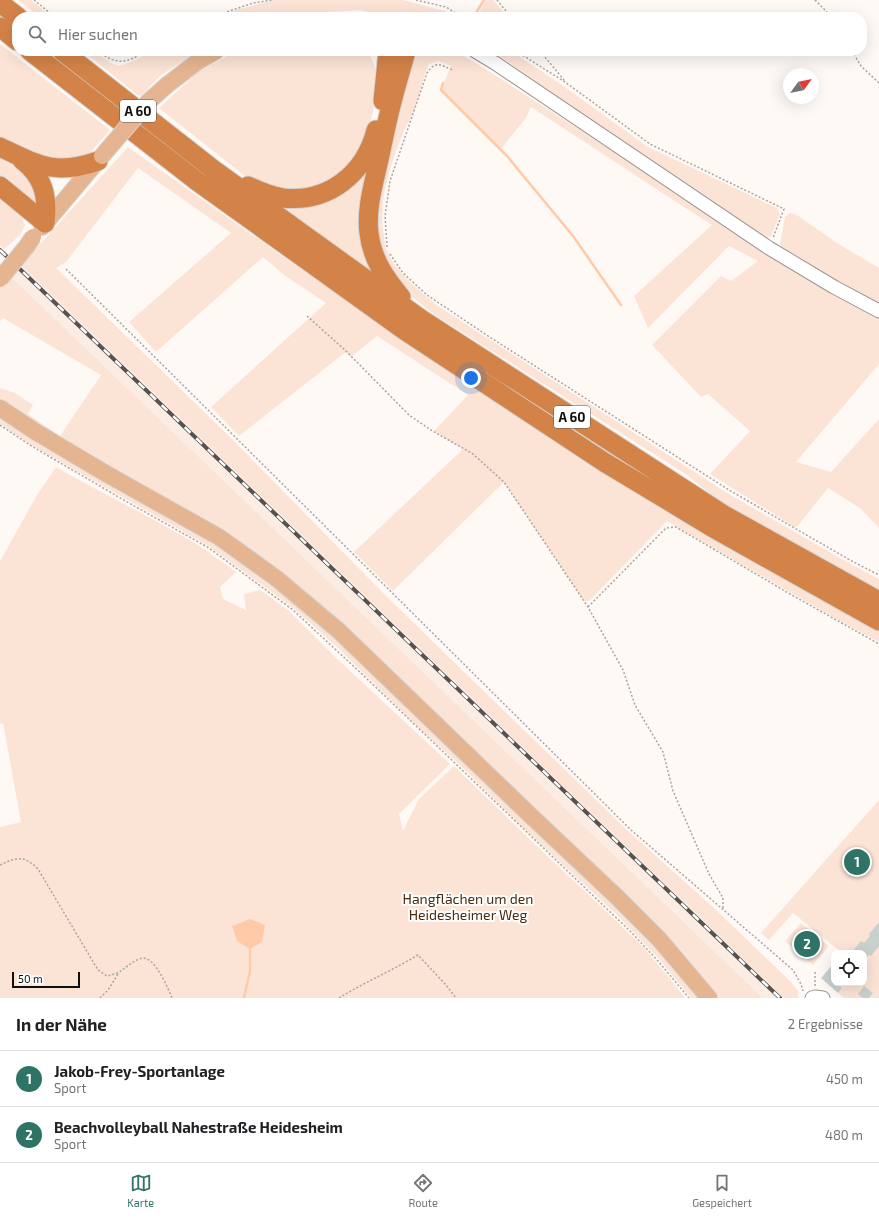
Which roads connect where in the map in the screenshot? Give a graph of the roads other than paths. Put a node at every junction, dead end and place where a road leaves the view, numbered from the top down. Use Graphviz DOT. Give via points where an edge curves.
graph roads {
  1 [pos="0,3"];
  2 [pos="12,12"];
  3 [pos="0,27"];
  4 [pos="12,37"];
  5 [pos="36,56"];
  6 [pos="68,56"];
  7 [pos="207,56"];
  8 [pos="384,56"];
  9 [pos="405,56"];
  10 [pos="483,56"];
  11 [pos="8,151"];
  12 [pos="100,158"];
  13 [pos="214,170"];
  14 [pos="0,186"];
  15 [pos="45,223"];
  16 [pos="33,237"];
  17 [pos="0,264"];
  18 [pos="0,278"];
  19 [pos="879,311"];
  20 [pos="421,319"];
  21 [pos="0,408"];
  22 [pos="879,601"];
  23 [pos="879,621"];
  24 [pos="709,998"];
  1 -- 2 [label="highway"];
  3 -- 4 [label="highway"];
  5 -- 23 [label="highway, A 60" via="198,182 404,330 610,466 715,529"];
  6 -- 13 [label="highway, A 60"];
  7 -- 12 [label="main road, bridge" via="167,85 149,102"];
  8 -- 13 [label="highway" via="384,96 374,137 356,171 341,184 310,197 282,198 267,194"];
  9 -- 20 [label="highway" via="392,99 368,220 372,249 381,271"];
  10 -- 19 [label="street" via="769,248"];
  11 -- 12 [label="highway" via="29,162 56,168 78,167"];
  11 -- 15 [label="highway" via="29,165 38,177 47,207"];
  12 -- 15 [label="main road"];
  13 -- 20 [label="highway, A 60"];
  14 -- 15 [label="highway"];
  15 -- 16 [label="main road"];
  16 -- 17 [label="main road"];
  16 -- 18 [label="main road, bridge"];
  20 -- 22 [label="highway, A 60" via="724,515"];
  21 -- 24 [label="main road" via="98,469 219,537 276,578 339,631 618,898 659,939"];
}
